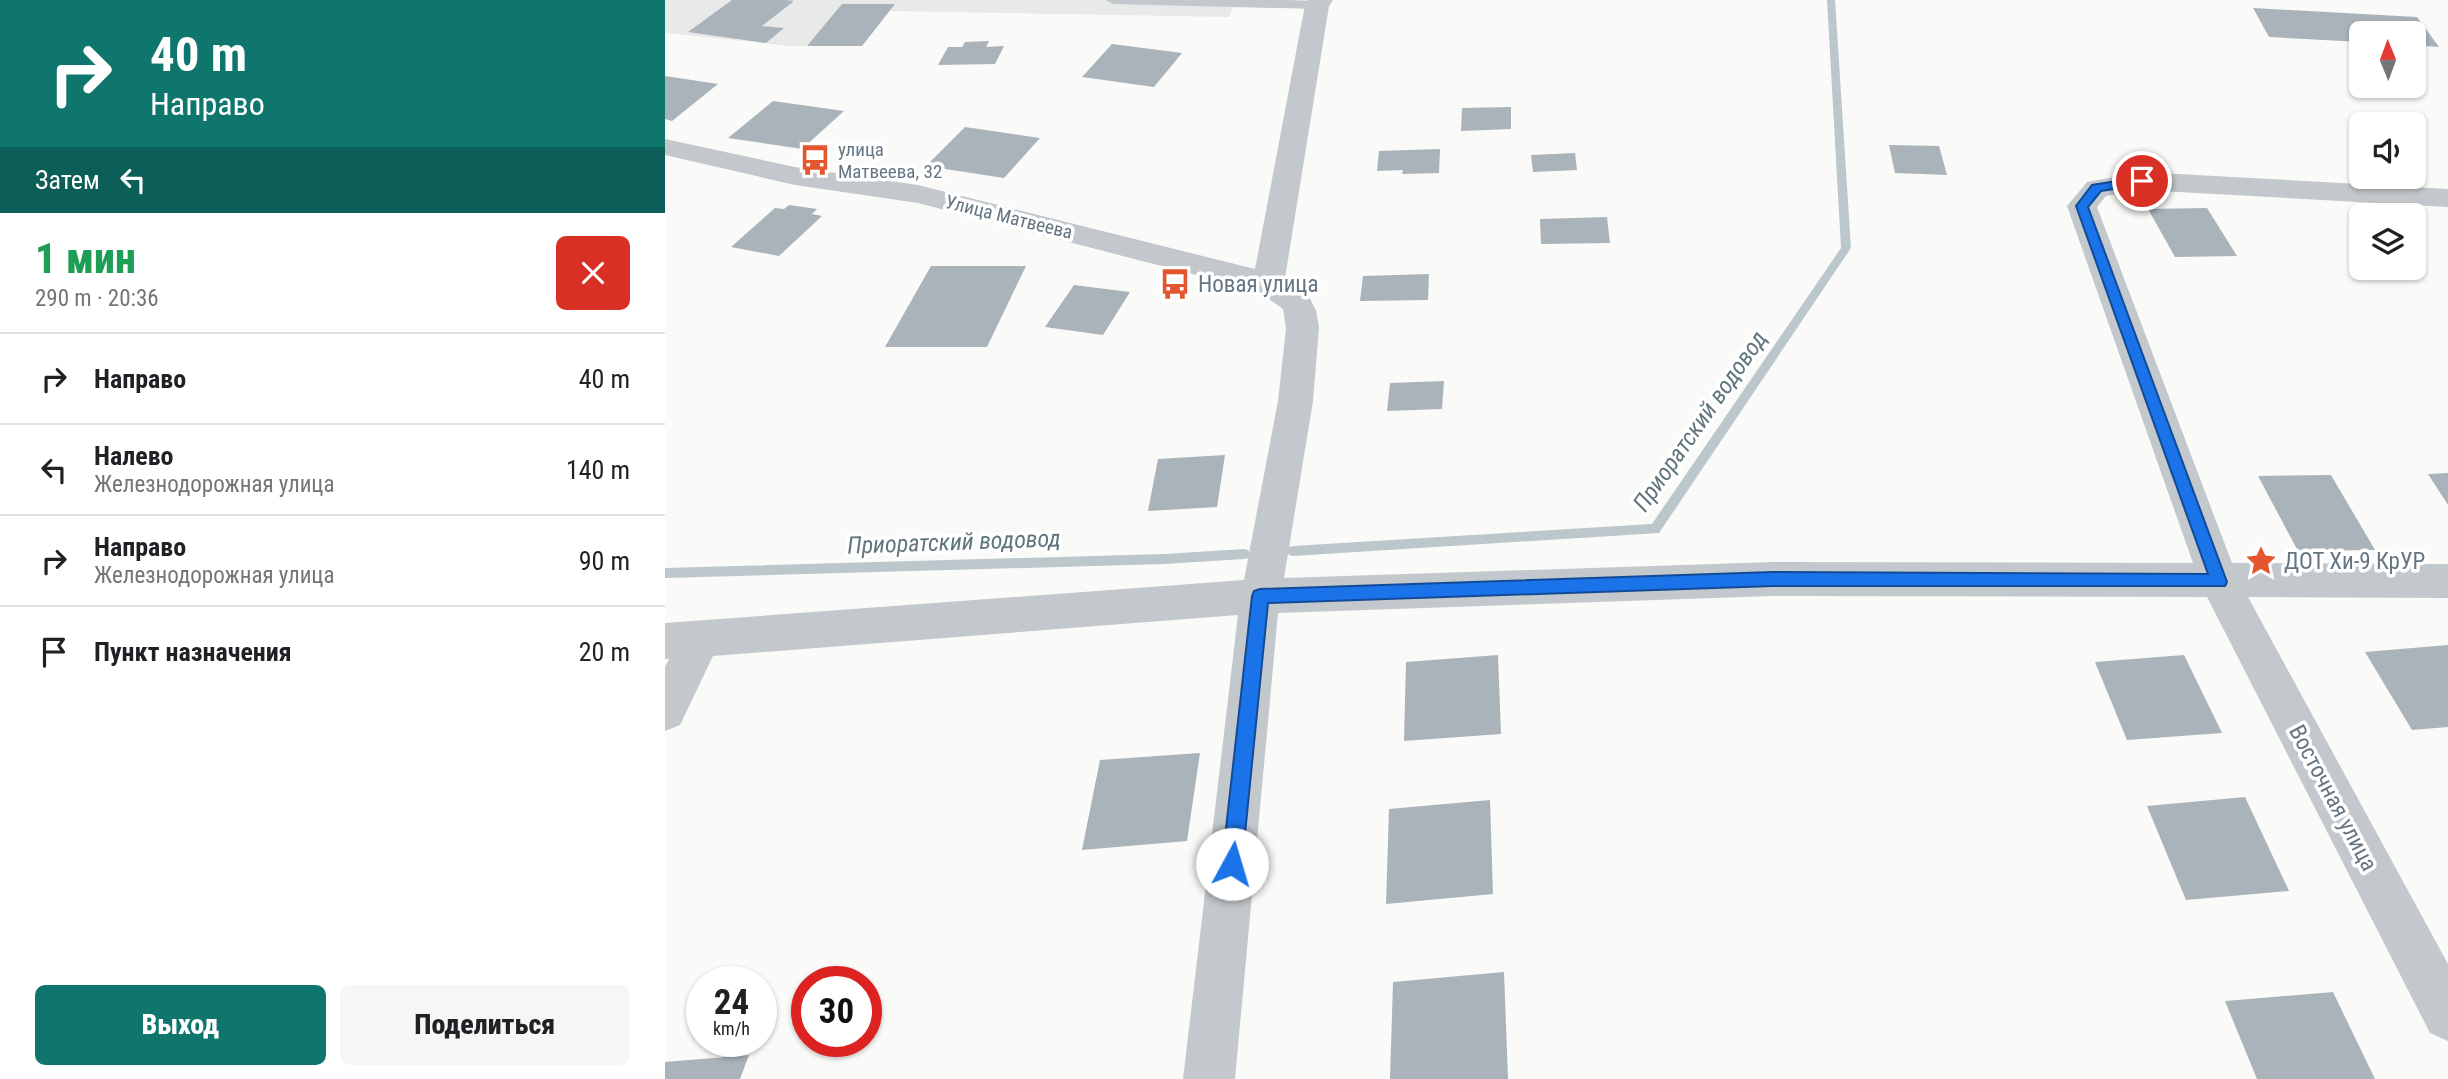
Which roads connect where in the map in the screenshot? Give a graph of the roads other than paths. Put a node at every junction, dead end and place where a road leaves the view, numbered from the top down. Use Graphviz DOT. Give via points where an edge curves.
graph roads {
  1 [pos="1113,0"];
  2 [pos="1319,3"];
  3 [pos="665,147"];
  4 [pos="2448,198"];
  5 [pos="1268,282"];
  6 [pos="2448,581"];
  7 [pos="2219,582"];
  8 [pos="1260,596"];
  9 [pos="683,639"];
  10 [pos="665,711"];
  11 [pos="2448,1015"];
  12 [pos="1209,1079"];
  1 -- 2 [label="lane"];
  2 -- 5 [label="street"];
  3 -- 5 [label="street, Улица Матвеева" via="795,176 918,194"];
  4 -- 7 [label="street, Восточная улица" via="2142,181 2097,188 2082,206"];
  5 -- 8 [label="street" via="1291,297 1301,312 1302,346"];
  6 -- 7 [label="street"];
  7 -- 8 [label="street" via="1773,579"];
  7 -- 11 [label="street, Восточная улица"];
  8 -- 9 [label="street"];
  8 -- 12 [label="street"];
  9 -- 10 [label="street"];
}
